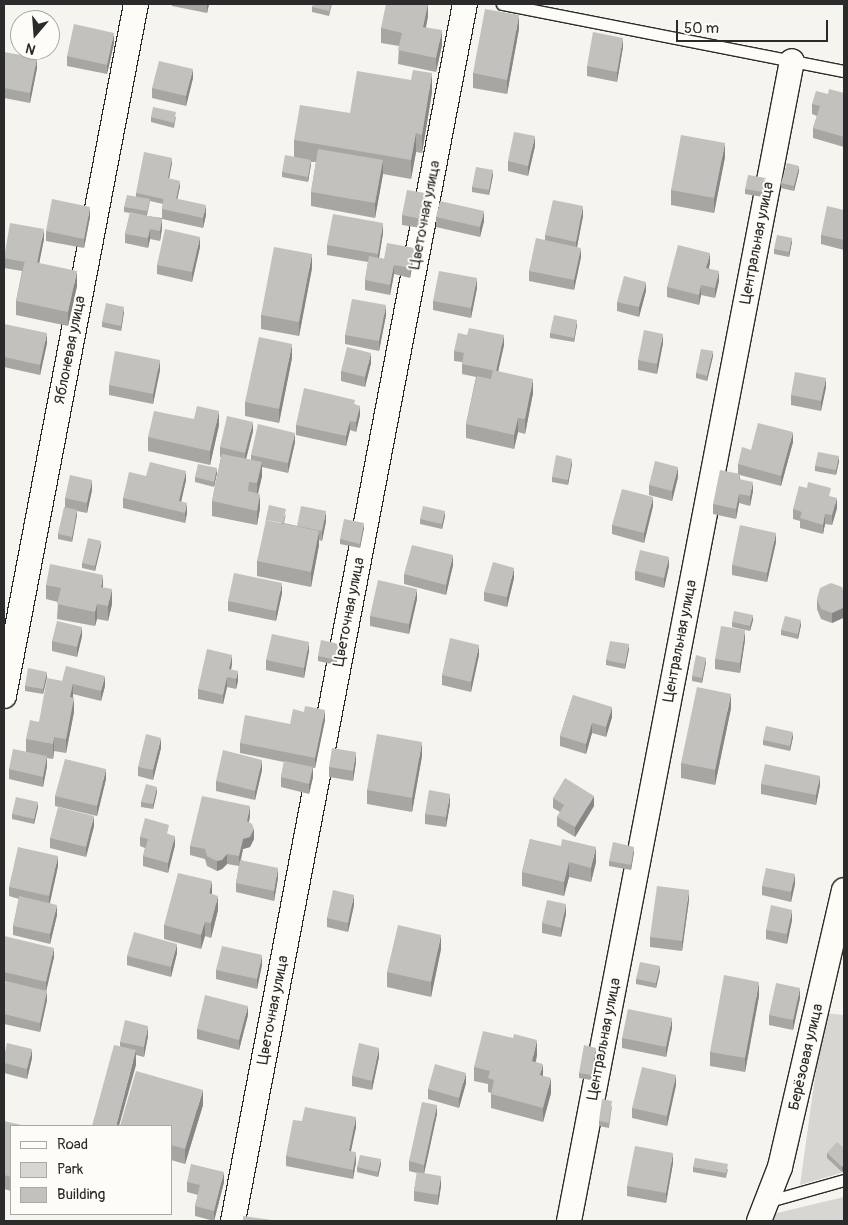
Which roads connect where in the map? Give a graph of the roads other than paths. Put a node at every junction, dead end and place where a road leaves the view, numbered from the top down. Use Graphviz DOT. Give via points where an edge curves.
graph roads {
  1 [pos="136,4"];
  2 [pos="465,4"];
  3 [pos="502,4"];
  4 [pos="792,61"];
  5 [pos="844,71"];
  6 [pos="4,696"];
  7 [pos="844,890"];
  8 [pos="844,1180"];
  9 [pos="763,1211"];
  10 [pos="233,1221"];
  11 [pos="569,1221"];
  1 -- 6 [label="street, Яблоневая улица"];
  2 -- 10 [label="street, Цветочная улица"];
  3 -- 4 [label="lane"];
  4 -- 5 [label="lane"];
  4 -- 11 [label="street, Центральная улица"];
  7 -- 9 [label="street, Берёзовая улица" via="780,1167"];
  8 -- 9 [label="lane"];
}
